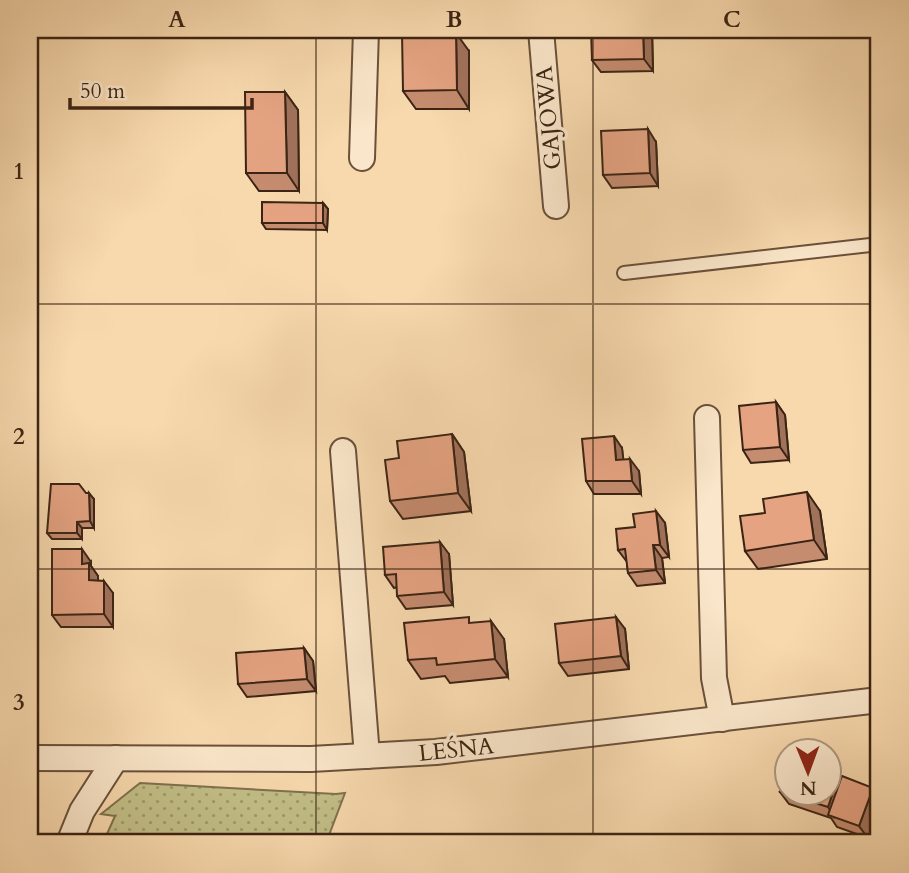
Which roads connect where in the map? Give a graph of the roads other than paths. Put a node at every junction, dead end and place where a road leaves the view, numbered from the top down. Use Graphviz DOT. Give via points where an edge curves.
graph roads {
  1 [pos="366,30"];
  2 [pos="541,30"];
  3 [pos="362,158"];
  4 [pos="556,206"];
  5 [pos="879,244"];
  6 [pos="624,273"];
  7 [pos="707,418"];
  8 [pos="343,451"];
  9 [pos="879,700"];
  10 [pos="722,719"];
  11 [pos="367,756"];
  12 [pos="30,758"];
  13 [pos="116,758"];
  14 [pos="69,843"];
  1 -- 3 [label="street"];
  2 -- 4 [label="street, GAJOWA"];
  5 -- 6 [label="lane"];
  7 -- 10 [label="street" via="714,678"];
  8 -- 11 [label="street"];
  9 -- 10 [label="street, LEŚNA"];
  10 -- 11 [label="street, LEŚNA"];
  11 -- 13 [label="street, LEŚNA" via="311,760"];
  12 -- 13 [label="street, LEŚNA"];
  13 -- 14 [label="street" via="82,811"];
}
